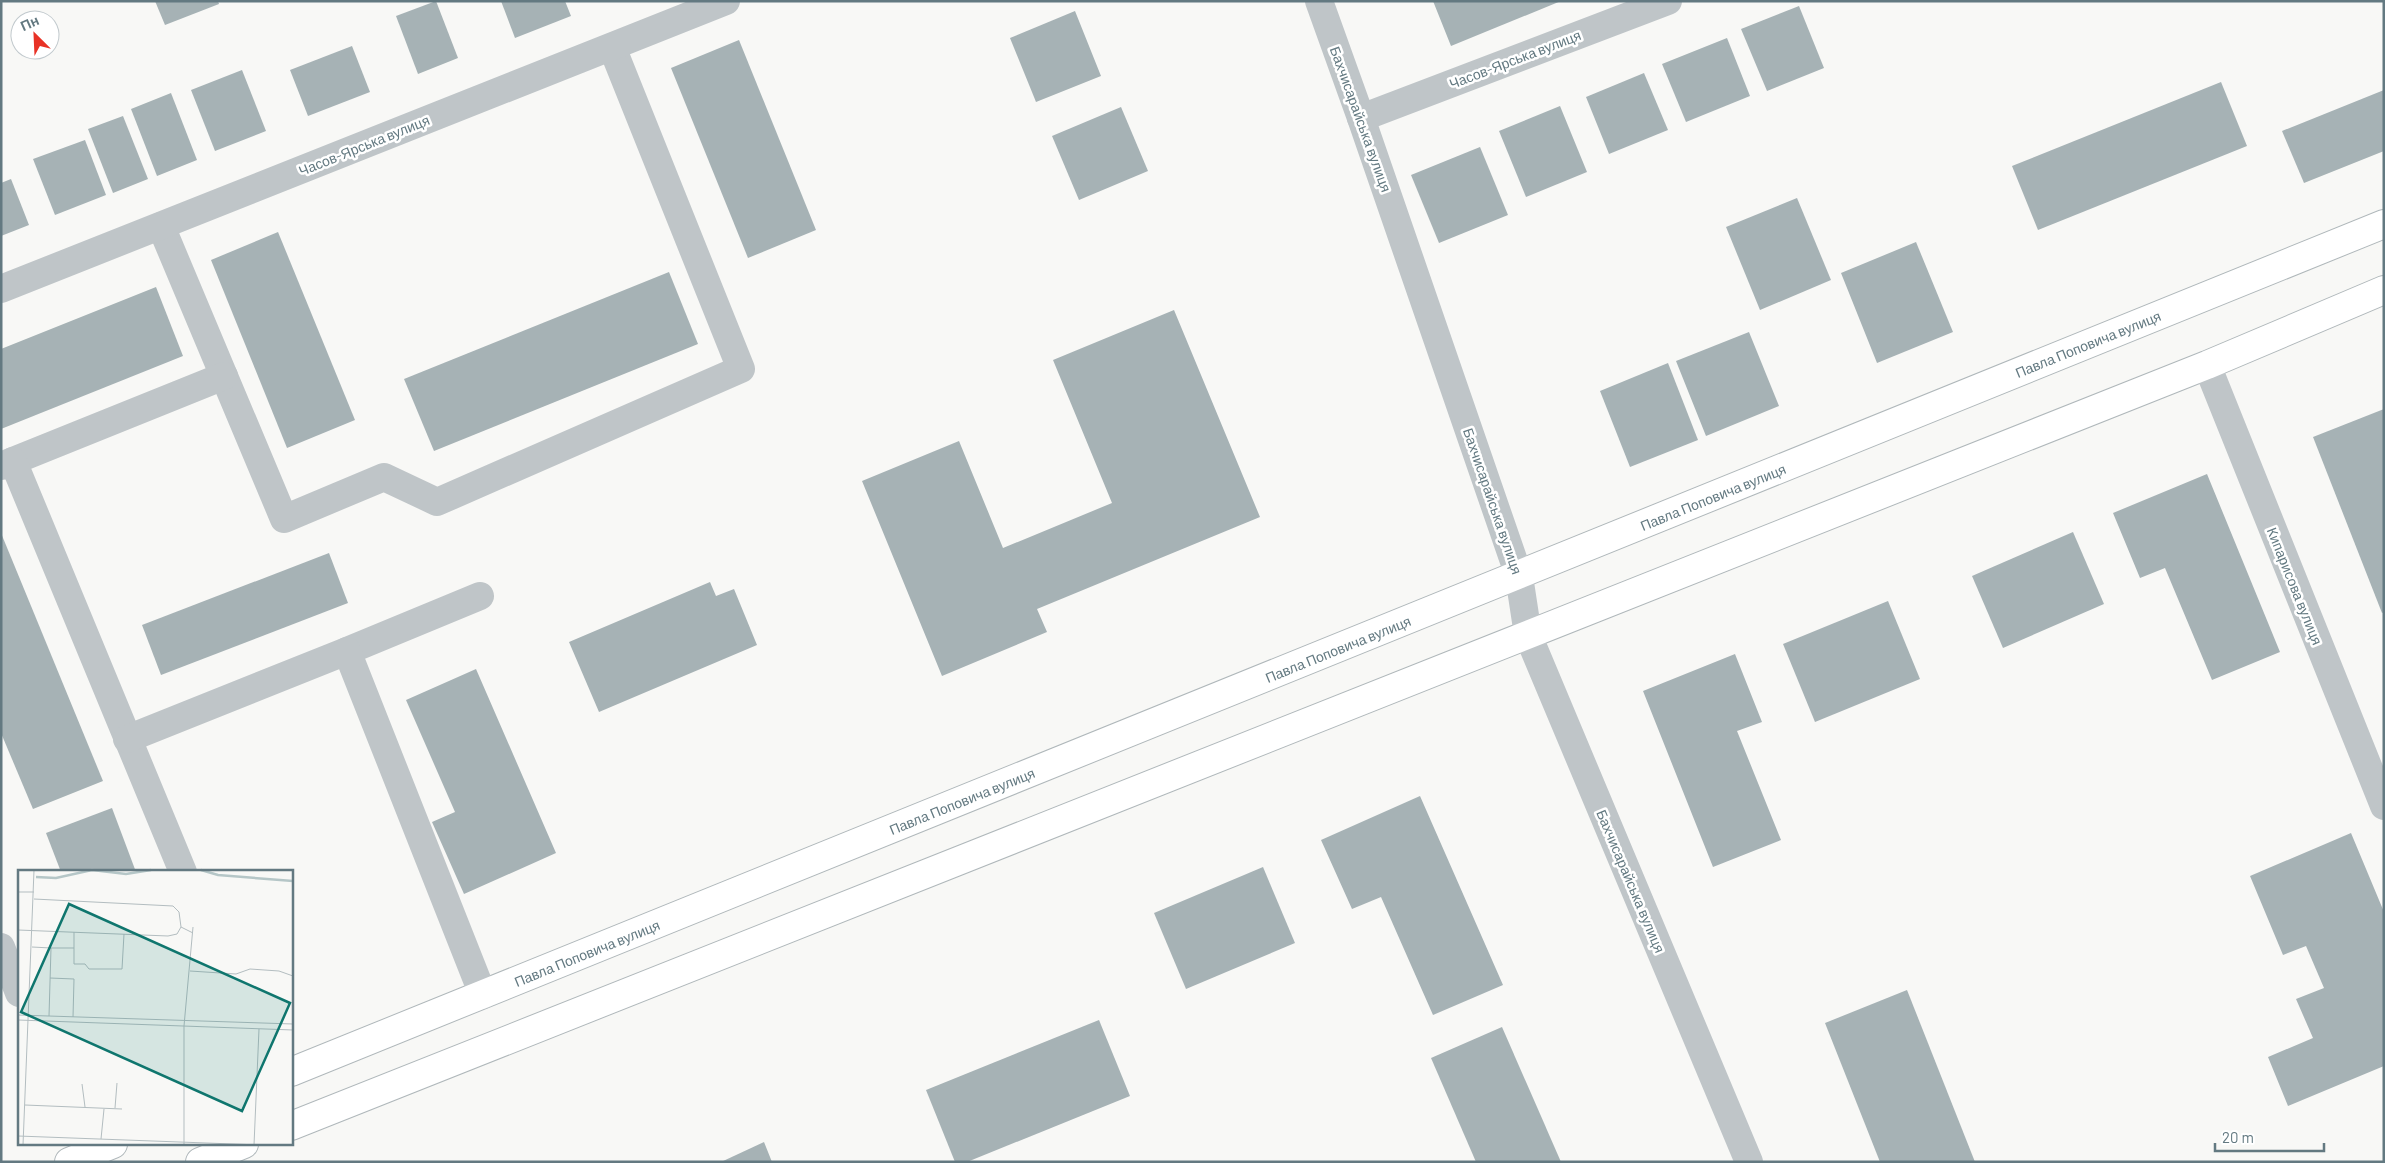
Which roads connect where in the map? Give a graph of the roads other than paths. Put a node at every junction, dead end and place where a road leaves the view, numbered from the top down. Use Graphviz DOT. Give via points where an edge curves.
graph roads {
  1 [pos="726,1"];
  2 [pos="1319,1"];
  3 [pos="1668,1"];
  4 [pos="612,47"];
  5 [pos="1361,118"];
  6 [pos="2384,224"];
  7 [pos="161,226"];
  8 [pos="1,289"];
  9 [pos="2384,290"];
  10 [pos="2207,365"];
  11 [pos="224,376"];
  12 [pos="7,463"];
  13 [pos="1519,576"];
  14 [pos="480,596"];
  15 [pos="1528,635"];
  16 [pos="347,651"];
  17 [pos="127,739"];
  18 [pos="2384,806"];
  19 [pos="182,870"];
  20 [pos="1,947"];
  21 [pos="18,990"];
  22 [pos="483,995"];
  23 [pos="292,1072"];
  24 [pos="292,1126"];
  25 [pos="107,1146"];
  26 [pos="239,1146"];
  27 [pos="78,1156"];
  28 [pos="200,1162"];
  29 [pos="1749,1162"];
  1 -- 4 [label="street, Часов-Ярська вулиця"];
  2 -- 5 [label="street, Бахчисарайська вулиця"];
  3 -- 5 [label="street, Часов-Ярська вулиця"];
  4 -- 7 [label="street, Часов-Ярська вулиця"];
  4 -- 11 [label="street" via="741,369 436,502 384,477 284,519"];
  5 -- 13 [label="street, Бахчисарайська вулиця"];
  6 -- 13 [label="main road, Павла Поповича вулиця"];
  7 -- 8 [label="street, Часов-Ярська вулиця"];
  7 -- 11 [label="street"];
  9 -- 10 [label="main road"];
  10 -- 15 [label="main road"];
  10 -- 18 [label="street, Кипарисова вулиця"];
  11 -- 12 [label="street"];
  12 -- 17 [label="street"];
  13 -- 15 [label="street, Бахчисарайська вулиця"];
  13 -- 22 [label="main road, Павла Поповича вулиця"];
  14 -- 16 [label="street"];
  15 -- 24 [label="main road"];
  15 -- 29 [label="street, Бахчисарайська вулиця"];
  16 -- 17 [label="street"];
  16 -- 22 [label="street"];
  17 -- 19 [label="street"];
  20 -- 21 [label="street"];
  22 -- 23 [label="main road, Павла Поповича вулиця"];
  25 -- 27 [label="main road"];
  26 -- 28 [label="main road"];
}
